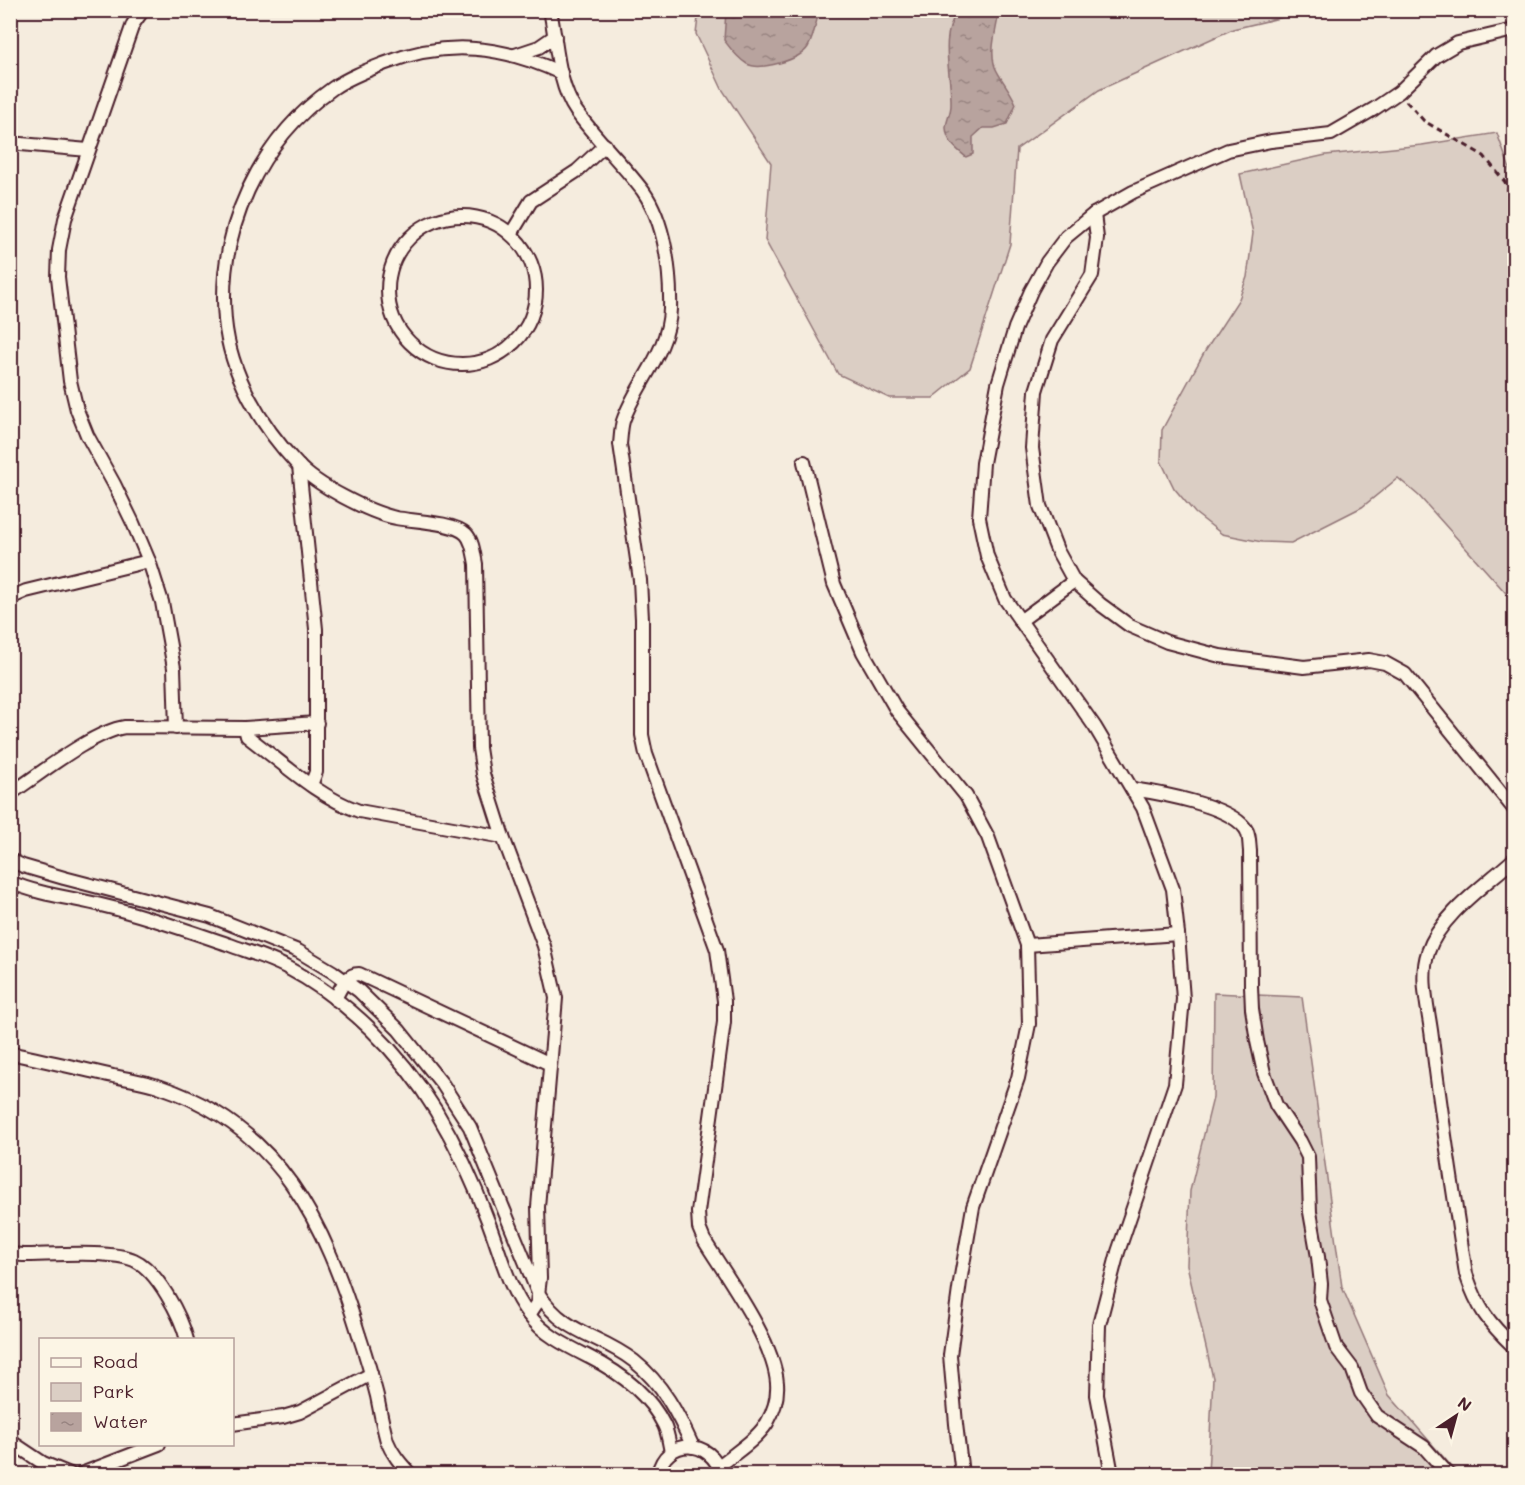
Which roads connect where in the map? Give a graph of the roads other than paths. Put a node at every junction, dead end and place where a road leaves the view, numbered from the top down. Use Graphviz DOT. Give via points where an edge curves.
graph roads {
  1 [pos="143,10"];
  2 [pos="550,10"];
  3 [pos="1515,30"];
  4 [pos="555,36"];
  5 [pos="515,55"];
  6 [pos="561,73"];
  7 [pos="10,143"];
  8 [pos="605,145"];
  9 [pos="88,150"];
  10 [pos="1095,214"];
  11 [pos="511,234"];
  12 [pos="804,462"];
  13 [pos="299,466"];
  14 [pos="149,561"];
  15 [pos="1074,581"];
  16 [pos="10,598"];
  17 [pos="1020,621"];
  18 [pos="317,723"];
  19 [pos="176,728"];
  20 [pos="246,728"];
  21 [pos="311,785"];
  22 [pos="1132,789"];
  23 [pos="10,794"];
  24 [pos="1515,809"];
  25 [pos="503,837"];
  26 [pos="1515,859"];
  27 [pos="10,860"];
  28 [pos="10,882"];
  29 [pos="1178,934"];
  30 [pos="1027,945"];
  31 [pos="346,981"];
  32 [pos="335,999"];
  33 [pos="10,1053"];
  34 [pos="550,1064"];
  35 [pos="10,1254"];
  36 [pos="538,1293"];
  37 [pos="529,1315"];
  38 [pos="186,1338"];
  39 [pos="1515,1347"];
  40 [pos="371,1374"];
  41 [pos="234,1424"];
  42 [pos="10,1441"];
  43 [pos="154,1446"];
  44 [pos="693,1447"];
  45 [pos="671,1452"];
  46 [pos="720,1470"];
  47 [pos="70,1474"];
  48 [pos="81,1474"];
  49 [pos="410,1474"];
  50 [pos="658,1474"];
  51 [pos="962,1474"];
  52 [pos="1112,1474"];
  53 [pos="1448,1474"];
  1 -- 9 [label="street" via="133,24"];
  2 -- 4 [label="street"];
  3 -- 10 [label="street" via="1458,43 1436,56 1374,110 1331,134 1228,150 1133,192"];
  4 -- 5 [label="street"];
  4 -- 6 [label="street"];
  5 -- 6 [label="street"];
  5 -- 13 [label="street" via="476,48 435,50 406,55 362,72 333,88 282,136 243,199 227,257 225,321 231,351 267,430"];
  6 -- 8 [label="street" via="576,111"];
  7 -- 9 [label="street"];
  8 -- 11 [label="street" via="577,171 531,201"];
  8 -- 46 [label="street" via="645,194 660,226 670,287 665,339 630,404 620,444 640,580 642,735 717,950 724,1001 699,1228 753,1319 771,1358 777,1383 775,1405 766,1423"];
  9 -- 14 [label="street" via="59,250 58,277 70,381 87,435"];
  10 -- 15 [label="street" via="1097,238 1092,275 1052,340 1036,391 1032,448 1040,506"];
  10 -- 17 [label="street" via="1066,237 1031,291 1001,372 982,463 979,518 987,556 1005,599"];
  11 -- 11 [label="street" via="491,222 468,216 445,218 424,227 406,242 394,262 388,284 390,307 399,329 414,346 437,360 462,364 487,360 510,348 527,328 536,304 536,278 527,254"];
  12 -- 30 [label="street" via="834,584 863,652 897,711 966,796 988,837"];
  13 -- 18 [label="street" via="316,629"];
  13 -- 25 [label="street" via="332,491 363,506 393,518 453,528 465,533 471,543 476,564 479,748"];
  14 -- 16 [label="street"];
  14 -- 19 [label="street" via="170,640"];
  15 -- 17 [label="street"];
  15 -- 24 [label="street" via="1130,626 1209,654 1304,667 1369,660 1385,663 1405,674"];
  17 -- 22 [label="street" via="1095,726"];
  18 -- 20 [label="street"];
  18 -- 21 [label="street" via="316,772"];
  19 -- 20 [label="street"];
  19 -- 23 [label="street" via="112,729"];
  20 -- 21 [label="street" via="252,740"];
  21 -- 25 [label="street" via="341,805 359,811"];
  22 -- 29 [label="street" via="1173,889"];
  22 -- 53 [label="street" via="1200,804 1245,828 1250,851 1251,986 1257,1041 1276,1105 1308,1157 1320,1300 1336,1347 1352,1368 1361,1393 1377,1416 1424,1446"];
  25 -- 34 [label="street" via="552,976 555,998"];
  26 -- 39 [label="street" via="1453,914 1428,950 1424,969 1466,1274 1475,1300 1490,1324"];
  27 -- 31 [label="street" via="210,916 298,951"];
  28 -- 32 [label="street" via="203,936 285,967"];
  29 -- 30 [label="street"];
  29 -- 52 [label="street" via="1183,999 1175,1084 1118,1252 1099,1325 1097,1395"];
  30 -- 51 [label="street" via="1029,1024 1018,1078 973,1207 950,1355"];
  31 -- 32 [label="street"];
  31 -- 34 [label="street" via="353,974 359,975"];
  31 -- 36 [label="street" via="399,1030 443,1085 470,1127"];
  32 -- 37 [label="street" via="383,1042 448,1131 477,1192 513,1287"];
  33 -- 40 [label="street" via="160,1086 197,1101 258,1144 290,1180 328,1246"];
  34 -- 36 [label="street" via="538,1207"];
  35 -- 38 [label="street" via="116,1255 134,1260 146,1267 168,1295"];
  36 -- 37 [label="street"];
  36 -- 44 [label="street" via="567,1325 633,1360 649,1375 676,1410"];
  37 -- 45 [label="street" via="559,1341 615,1371 636,1389 659,1416"];
  40 -- 41 [label="street" via="300,1412"];
  40 -- 49 [label="street" via="388,1442"];
  42 -- 47 [label="street" via="43,1463"];
  43 -- 48 [label="street"];
  44 -- 45 [label="street"];
  44 -- 46 [label="street" via="709,1453"];
  45 -- 50 [label="street"];
}
